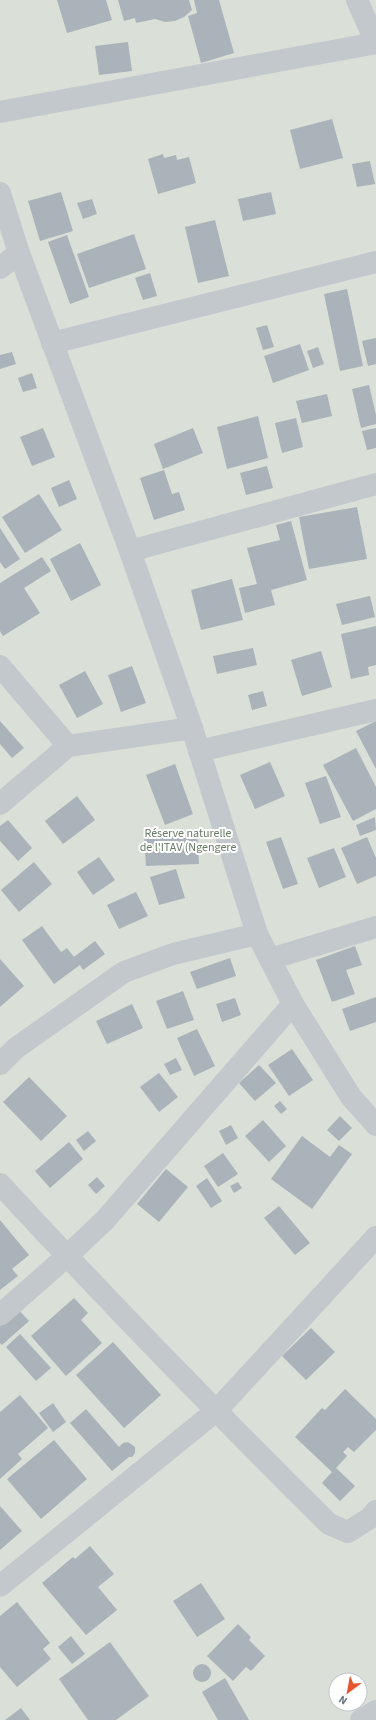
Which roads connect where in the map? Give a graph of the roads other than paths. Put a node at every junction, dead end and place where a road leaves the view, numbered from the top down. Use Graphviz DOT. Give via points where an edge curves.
graph roads {
  1 [pos="357,0"];
  2 [pos="376,43"];
  3 [pos="0,112"];
  4 [pos="0,193"];
  5 [pos="19,253"];
  6 [pos="376,262"];
  7 [pos="0,268"];
  8 [pos="52,342"];
  9 [pos="376,484"];
  10 [pos="130,551"];
  11 [pos="0,666"];
  12 [pos="376,710"];
  13 [pos="192,728"];
  14 [pos="68,746"];
  15 [pos="199,751"];
  16 [pos="0,804"];
  17 [pos="376,927"];
  18 [pos="256,934"];
  19 [pos="270,959"];
  20 [pos="293,1004"];
  21 [pos="0,1064"];
  22 [pos="376,1125"];
  23 [pos="0,1184"];
  24 [pos="376,1237"];
  25 [pos="67,1256"];
  26 [pos="0,1315"];
  27 [pos="216,1411"];
  28 [pos="374,1519"];
  29 [pos="0,1586"];
  30 [pos="376,1711"];
  31 [pos="361,1720"];
  1 -- 2 [label="street"];
  2 -- 3 [label="street"];
  4 -- 5 [label="street"];
  5 -- 7 [label="street"];
  5 -- 8 [label="street"];
  6 -- 8 [label="street"];
  8 -- 10 [label="street"];
  9 -- 10 [label="street"];
  10 -- 13 [label="street"];
  11 -- 14 [label="street"];
  12 -- 15 [label="street"];
  13 -- 14 [label="street"];
  13 -- 15 [label="street"];
  14 -- 16 [label="street"];
  15 -- 18 [label="street"];
  17 -- 19 [label="street"];
  18 -- 19 [label="street"];
  18 -- 21 [label="street" via="173,954 124,972 16,1048"];
  19 -- 20 [label="street"];
  20 -- 22 [label="street" via="351,1097"];
  20 -- 25 [label="street" via="105,1220"];
  23 -- 25 [label="street"];
  24 -- 27 [label="street"];
  25 -- 26 [label="street"];
  25 -- 27 [label="street"];
  27 -- 28 [label="street" via="329,1524 348,1532"];
  27 -- 29 [label="street"];
  30 -- 31 [label="street"];
}
